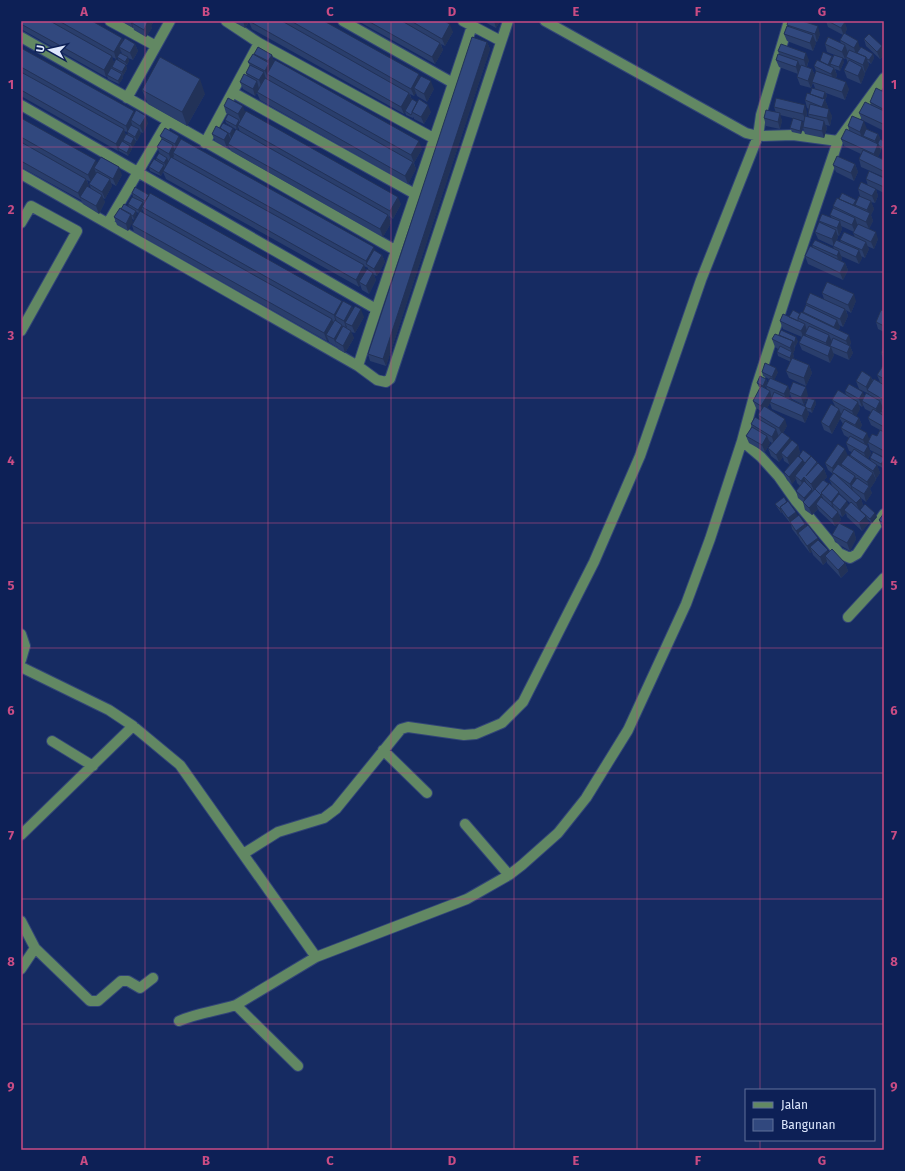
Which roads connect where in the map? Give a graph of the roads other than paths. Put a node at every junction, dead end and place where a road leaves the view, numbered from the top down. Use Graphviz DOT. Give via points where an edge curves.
graph roads {
  1 [pos="110,21"];
  2 [pos="170,21"];
  3 [pos="226,21"];
  4 [pos="343,21"];
  5 [pos="508,21"];
  6 [pos="545,21"];
  7 [pos="789,21"];
  8 [pos="467,24"];
  9 [pos="21,37"];
  10 [pos="501,41"];
  11 [pos="259,43"];
  12 [pos="156,46"];
  13 [pos="884,78"];
  14 [pos="453,83"];
  15 [pos="234,93"];
  16 [pos="127,98"];
  17 [pos="21,104"];
  18 [pos="168,120"];
  19 [pos="758,136"];
  20 [pos="435,139"];
  21 [pos="838,141"];
  22 [pos="205,143"];
  23 [pos="137,173"];
  24 [pos="21,174"];
  25 [pos="415,194"];
  26 [pos="21,223"];
  27 [pos="108,223"];
  28 [pos="395,250"];
  29 [pos="376,309"];
  30 [pos="21,331"];
  31 [pos="358,366"];
  32 [pos="742,441"];
  33 [pos="884,514"];
  34 [pos="884,578"];
  35 [pos="848,617"];
  36 [pos="21,634"];
  37 [pos="21,660"];
  38 [pos="21,667"];
  39 [pos="133,726"];
  40 [pos="52,741"];
  41 [pos="383,750"];
  42 [pos="93,766"];
  43 [pos="427,793"];
  44 [pos="465,824"];
  45 [pos="21,835"];
  46 [pos="243,854"];
  47 [pos="509,875"];
  48 [pos="21,921"];
  49 [pos="35,948"];
  50 [pos="316,957"];
  51 [pos="21,969"];
  52 [pos="153,978"];
  53 [pos="236,1005"];
  54 [pos="179,1021"];
  55 [pos="298,1066"];
  1 -- 12 [label="street"];
  2 -- 12 [label="street"];
  3 -- 11 [label="street"];
  4 -- 14 [label="street"];
  5 -- 10 [label="street"];
  6 -- 19 [label="street" via="735,128"];
  7 -- 19 [label="street" via="761,115"];
  8 -- 10 [label="street"];
  8 -- 14 [label="street"];
  9 -- 16 [label="street"];
  10 -- 31 [label="street" via="390,379 386,382 380,381"];
  11 -- 15 [label="street"];
  11 -- 20 [label="street"];
  12 -- 16 [label="street"];
  13 -- 21 [label="street"];
  14 -- 20 [label="street"];
  15 -- 22 [label="street"];
  15 -- 25 [label="street"];
  16 -- 18 [label="street"];
  17 -- 23 [label="street"];
  18 -- 22 [label="street"];
  18 -- 23 [label="street"];
  19 -- 21 [label="street" via="793,135"];
  19 -- 41 [label="street" via="712,252 640,456 594,562 523,702 502,723 481,732 464,735 405,727 398,731"];
  20 -- 25 [label="street"];
  21 -- 32 [label="street" via="776,324"];
  22 -- 28 [label="street"];
  23 -- 27 [label="street"];
  23 -- 29 [label="street"];
  24 -- 27 [label="street"];
  25 -- 28 [label="street"];
  26 -- 30 [label="street" via="31,206 77,231"];
  27 -- 31 [label="street"];
  28 -- 29 [label="street"];
  29 -- 31 [label="street"];
  32 -- 33 [label="street" via="779,477 796,501 845,557 850,558 857,554"];
  32 -- 47 [label="street" via="686,604 628,730 572,818"];
  34 -- 35 [label="street"];
  36 -- 37 [label="street" via="25,646"];
  38 -- 39 [label="street" via="109,710"];
  39 -- 42 [label="street"];
  39 -- 46 [label="street" via="180,765"];
  40 -- 42 [label="street"];
  41 -- 43 [label="street"];
  41 -- 46 [label="street" via="336,809 328,815 278,832"];
  42 -- 45 [label="street"];
  44 -- 47 [label="street"];
  46 -- 50 [label="street"];
  47 -- 50 [label="street" via="457,904"];
  48 -- 49 [label="street"];
  49 -- 51 [label="street"];
  49 -- 52 [label="street" via="90,1001 98,1001 120,981 128,981 140,988"];
  50 -- 53 [label="street"];
  53 -- 54 [label="street"];
  53 -- 55 [label="street"];
}
